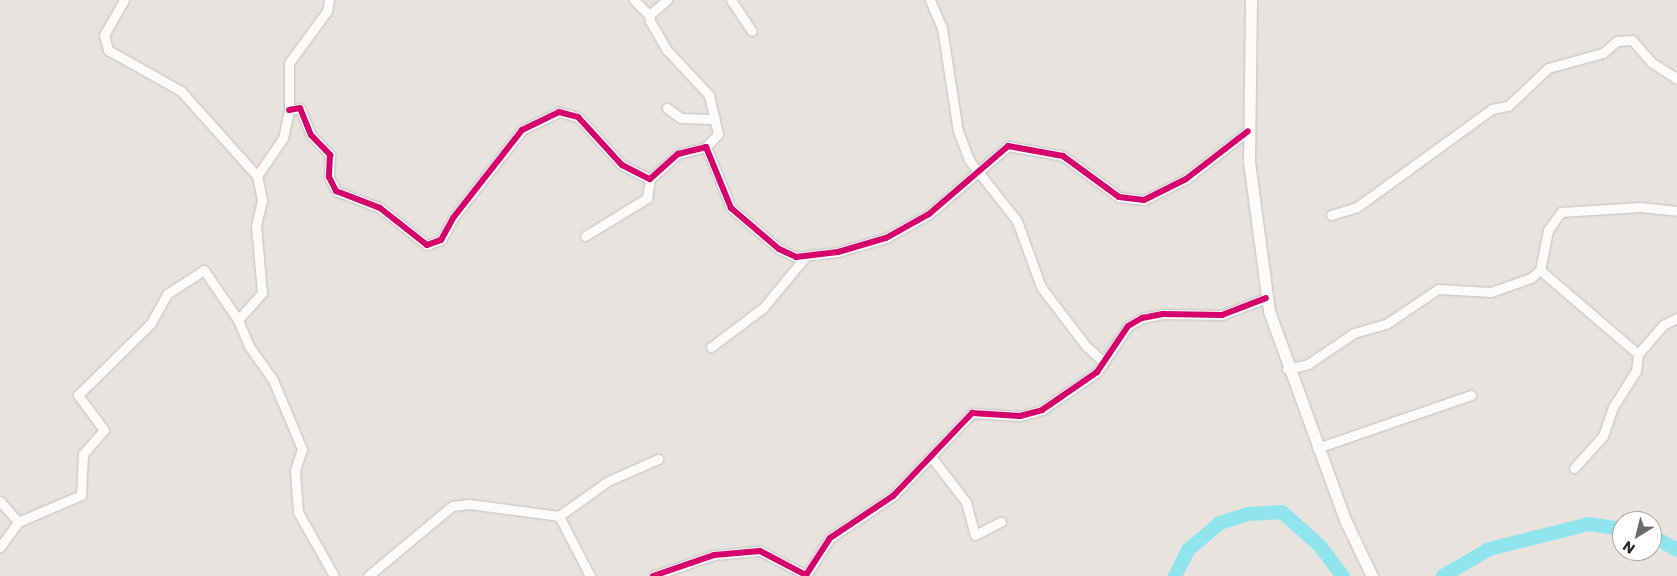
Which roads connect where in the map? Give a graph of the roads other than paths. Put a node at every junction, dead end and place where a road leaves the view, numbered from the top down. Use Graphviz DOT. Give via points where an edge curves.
graph roads {
  1 [pos="124,0"];
  2 [pos="329,0"];
  3 [pos="634,0"];
  4 [pos="668,0"];
  5 [pos="731,0"];
  6 [pos="930,0"];
  7 [pos="1252,0"];
  8 [pos="649,15"];
  9 [pos="752,31"];
  10 [pos="1677,79"];
  11 [pos="667,108"];
  12 [pos="289,110"];
  13 [pos="716,119"];
  14 [pos="1248,131"];
  15 [pos="706,147"];
  16 [pos="975,171"];
  17 [pos="257,176"];
  18 [pos="650,179"];
  19 [pos="1677,211"];
  20 [pos="1331,215"];
  21 [pos="585,236"];
  22 [pos="805,257"];
  23 [pos="1540,270"];
  24 [pos="1266,298"];
  25 [pos="1677,318"];
  26 [pos="238,320"];
  27 [pos="711,347"];
  28 [pos="1638,354"];
  29 [pos="1104,362"];
  30 [pos="1288,369"];
  31 [pos="1471,395"];
  32 [pos="1317,448"];
  33 [pos="932,458"];
  34 [pos="658,459"];
  35 [pos="1574,468"];
  36 [pos="0,501"];
  37 [pos="559,516"];
  38 [pos="18,522"];
  39 [pos="1001,522"];
  40 [pos="0,547"];
  41 [pos="803,575"];
  42 [pos="334,576"];
  43 [pos="368,576"];
  44 [pos="590,576"];
  45 [pos="653,576"];
  46 [pos="1372,576"];
  1 -- 17 [label="street" via="104,35 108,50 181,91"];
  2 -- 12 [label="street" via="327,11 289,63"];
  3 -- 8 [label="street"];
  4 -- 8 [label="street"];
  5 -- 9 [label="street"];
  6 -- 16 [label="street" via="944,38 958,131"];
  7 -- 14 [label="street"];
  8 -- 13 [label="street" via="660,42 705,88"];
  10 -- 20 [label="street" via="1651,62 1632,40 1617,41 1604,53 1548,68 1508,106 1492,109 1357,208"];
  11 -- 13 [label="street" via="681,118"];
  12 -- 17 [label="street" via="281,144"];
  12 -- 18 [label="street" via="300,108 311,135 328,151 328,177 336,191 380,208 427,245 441,240 453,218 522,130 559,112 578,117 622,165"];
  13 -- 15 [label="street" via="718,137"];
  14 -- 16 [label="street" via="1186,179 1144,200 1119,197 1079,164 1022,145 1003,147"];
  14 -- 24 [label="street" via="1255,228"];
  15 -- 18 [label="street" via="678,154"];
  15 -- 22 [label="street" via="731,208 785,253"];
  16 -- 22 [label="street" via="929,214 886,238"];
  16 -- 29 [label="street" via="1017,221 1041,287 1086,346"];
  17 -- 26 [label="street" via="262,200 256,225 263,288 257,303"];
  18 -- 21 [label="street" via="646,198"];
  19 -- 23 [label="street" via="1640,207 1561,212 1548,230"];
  22 -- 27 [label="street" via="764,308"];
  23 -- 28 [label="street"];
  23 -- 30 [label="street" via="1501,290 1438,289 1386,324 1354,333 1314,362"];
  24 -- 29 [label="street" via="1222,315 1142,318 1128,326"];
  24 -- 30 [label="street"];
  25 -- 28 [label="street" via="1663,325"];
  26 -- 38 [label="street" via="204,270 167,294 151,322 78,395 104,430 83,454 81,495"];
  26 -- 42 [label="street" via="249,346 273,380 302,449 295,471 298,512"];
  28 -- 35 [label="street" via="1636,371 1613,407 1604,436"];
  29 -- 33 [label="street" via="1090,378 1032,414 972,413"];
  30 -- 32 [label="street"];
  31 -- 32 [label="street"];
  32 -- 46 [label="street"];
  33 -- 39 [label="street" via="966,502 975,535"];
  33 -- 41 [label="street" via="875,512 830,538"];
  34 -- 37 [label="street" via="608,481"];
  36 -- 38 [label="street"];
  37 -- 43 [label="street" via="452,506"];
  37 -- 44 [label="street"];
  38 -- 40 [label="street"];
  41 -- 45 [label="street" via="779,557 760,551 714,555"];
}
